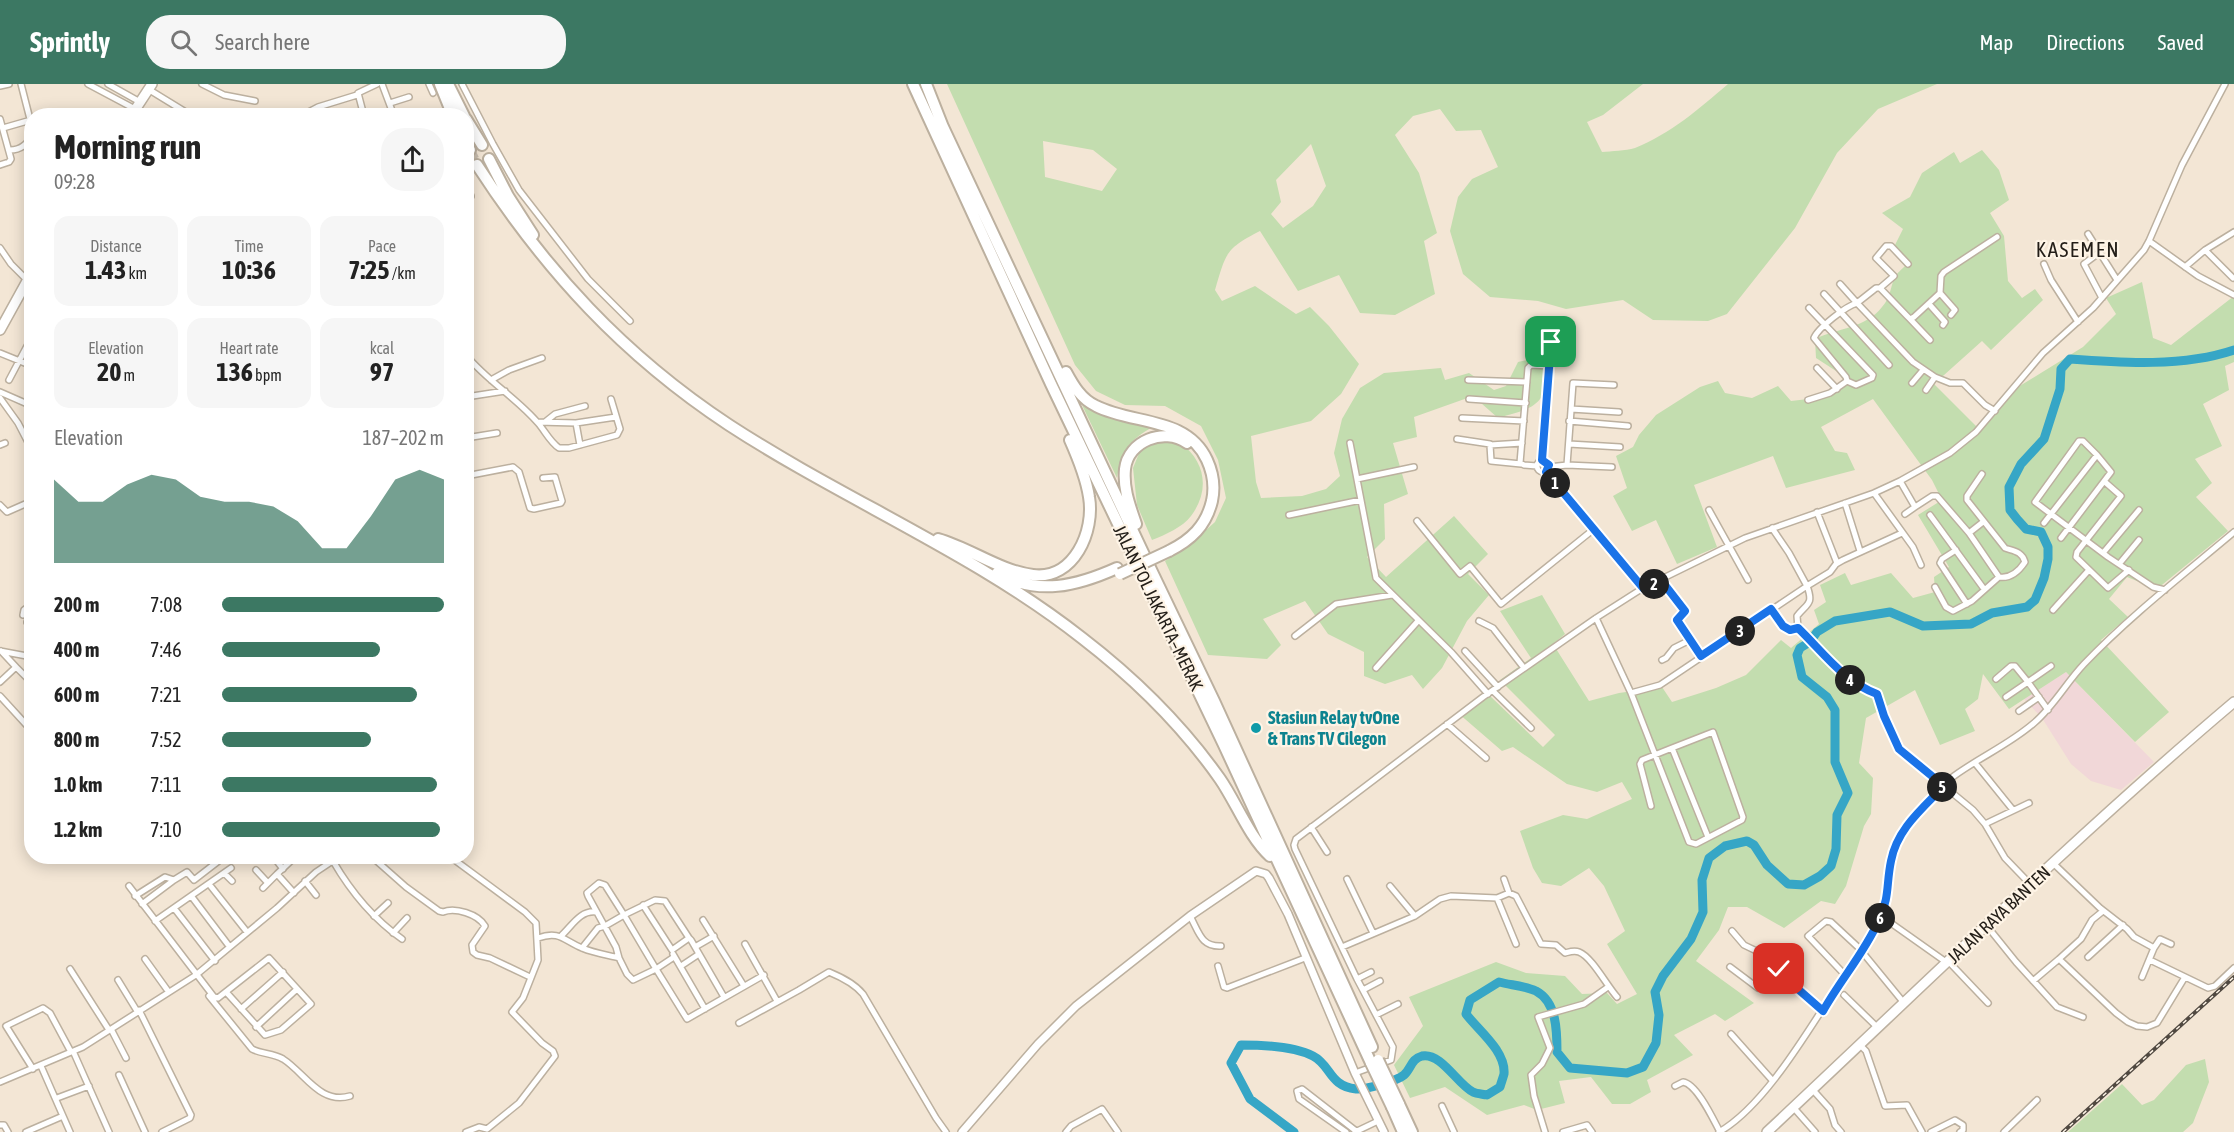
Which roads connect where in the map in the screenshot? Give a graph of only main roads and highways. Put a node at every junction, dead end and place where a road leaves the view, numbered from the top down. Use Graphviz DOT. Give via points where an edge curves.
graph roads {
  1 [pos="448,84"];
  2 [pos="913,84"];
  3 [pos="926,84"];
  4 [pos="150,86"];
  5 [pos="436,88"];
  6 [pos="136,108"];
  7 [pos="448,108"];
  8 [pos="460,108"];
  9 [pos="474,132"];
  10 [pos="482,145"];
  11 [pos="489,159"];
  12 [pos="477,165"];
  13 [pos="24,285"];
  14 [pos="1035,321"];
  15 [pos="0,330"];
  16 [pos="1051,384"];
  17 [pos="938,539"];
  18 [pos="1167,548"];
  19 [pos="1119,571"];
  20 [pos="1153,574"];
  21 [pos="1008,586"];
  22 [pos="2234,702"];
  23 [pos="1275,858"];
  24 [pos="1375,1062"];
  25 [pos="1396,1106"];
  26 [pos="1403,1132"];
  27 [pos="1412,1132"];
  28 [pos="1767,1132"];
  1 -- 8 [label="highway"];
  2 -- 16 [label="highway, JALAN TOL JAKARTA–MERAK"];
  3 -- 14 [label="highway, JALAN TOL JAKARTA–MERAK"];
  4 -- 6 [label="main road"];
  5 -- 7 [label="highway"];
  9 -- 10 [label="highway"];
  11 -- 17 [label="highway" via="531,232 560,270 653,364 758,438"];
  12 -- 21 [label="highway" via="532,245 586,307 677,388 804,470"];
  13 -- 15 [label="main road"];
  14 -- 18 [label="highway" via="1042,325 1073,385 1085,399 1121,416 1175,429 1194,442 1205,457 1213,485 1206,517 1192,536"];
  14 -- 20 [label="highway, JALAN TOL JAKARTA–MERAK"];
  16 -- 17 [label="highway" via="1050,392 1089,495 1089,520 1076,555 1054,572 1032,575"];
  16 -- 23 [label="highway, JALAN TOL JAKARTA–MERAK"];
  17 -- 19 [label="highway" via="1002,575 1041,587 1071,585"];
  18 -- 19 [label="highway, bridge"];
  18 -- 20 [label="highway" via="1198,520 1207,482 1202,462 1191,447 1181,439 1160,436 1140,445 1128,458 1125,470 1127,497"];
  19 -- 21 [label="highway" via="1094,585 1067,592"];
  20 -- 24 [label="highway, JALAN TOL JAKARTA–MERAK" via="1219,711"];
  21 -- 23 [label="highway" via="1080,636 1156,703 1221,780 1262,848"];
  22 -- 28 [label="main road, JALAN RAYA BANTEN" via="2150,775"];
  23 -- 24 [label="highway, JALAN TOL JAKARTA–MERAK"];
  24 -- 25 [label="highway, JALAN TOL JAKARTA–MERAK, bridge"];
  25 -- 26 [label="highway, JALAN TOL JAKARTA–MERAK"];
  25 -- 27 [label="highway, JALAN TOL JAKARTA–MERAK"];
}
